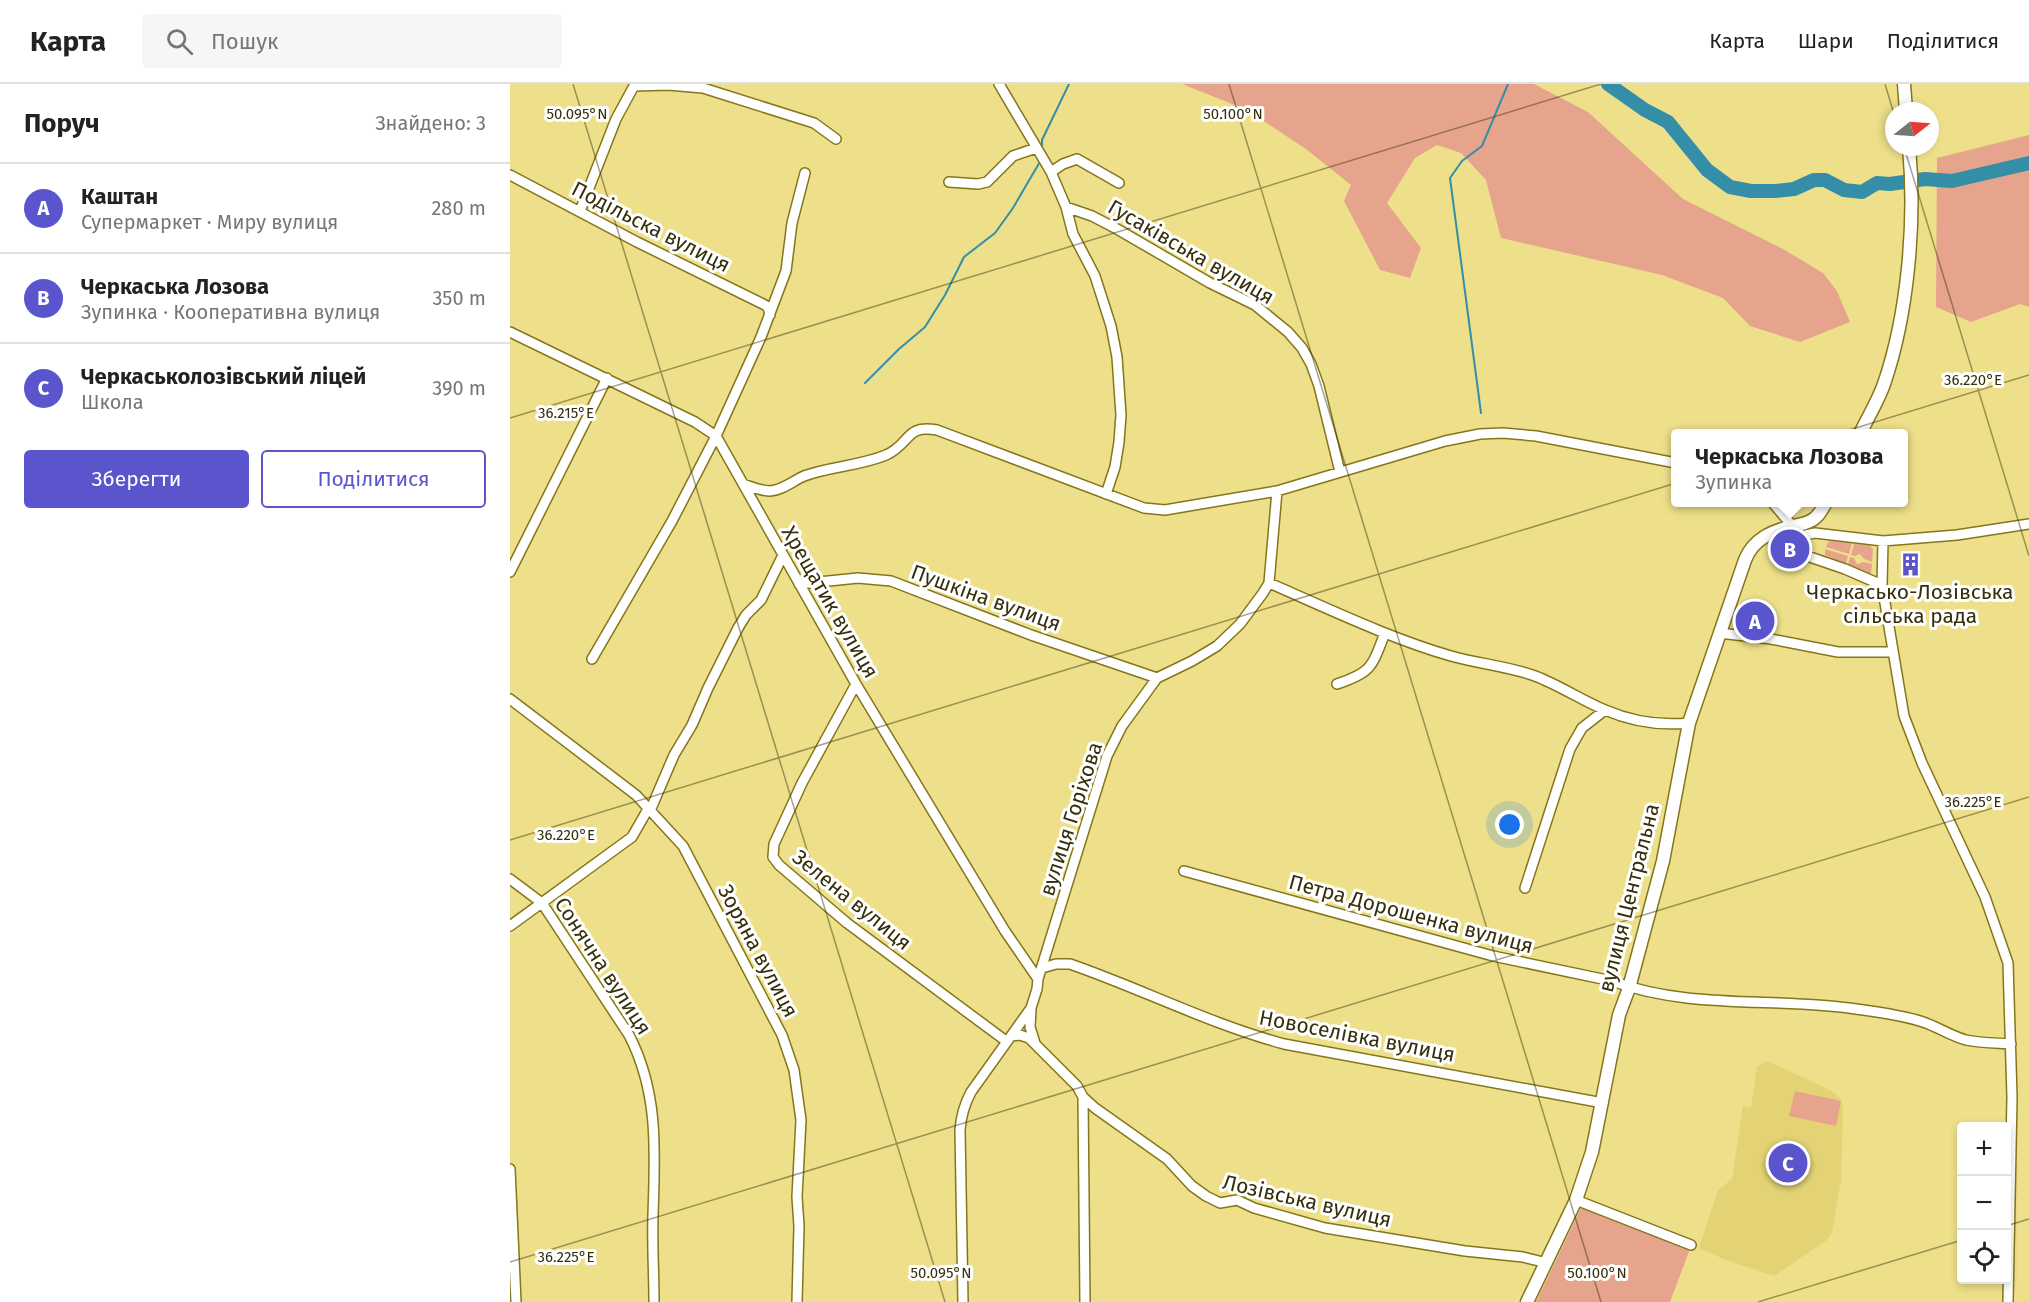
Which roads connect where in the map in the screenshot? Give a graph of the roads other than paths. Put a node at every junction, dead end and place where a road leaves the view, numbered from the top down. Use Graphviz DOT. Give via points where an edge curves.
graph roads {
  1 [pos="999,84"];
  2 [pos="1904,84"];
  3 [pos="635,85"];
  4 [pos="1905,102"];
  5 [pos="836,139"];
  6 [pos="1036,148"];
  7 [pos="1910,156"];
  8 [pos="1051,172"];
  9 [pos="805,173"];
  10 [pos="510,175"];
  11 [pos="949,182"];
  12 [pos="1119,183"];
  13 [pos="1066,207"];
  14 [pos="580,211"];
  15 [pos="770,315"];
  16 [pos="510,332"];
  17 [pos="607,378"];
  18 [pos="1862,429"];
  19 [pos="716,436"];
  20 [pos="1671,462"];
  21 [pos="1340,472"];
  22 [pos="743,484"];
  23 [pos="1277,491"];
  24 [pos="1106,494"];
  25 [pos="1776,507"];
  26 [pos="1823,507"];
  27 [pos="2029,524"];
  28 [pos="1797,531"];
  29 [pos="1883,541"];
  30 [pos="783,555"];
  31 [pos="510,572"];
  32 [pos="1269,583"];
  33 [pos="799,584"];
  34 [pos="1882,585"];
  35 [pos="1385,633"];
  36 [pos="1719,633"];
  37 [pos="1893,652"];
  38 [pos="592,659"];
  39 [pos="1157,678"];
  40 [pos="856,684"];
  41 [pos="1338,684"];
  42 [pos="510,699"];
  43 [pos="1605,710"];
  44 [pos="1689,723"];
  45 [pos="649,810"];
  46 [pos="1184,871"];
  47 [pos="510,879"];
  48 [pos="1525,888"];
  49 [pos="542,903"];
  50 [pos="510,926"];
  51 [pos="1042,968"];
  52 [pos="1038,979"];
  53 [pos="1629,988"];
  54 [pos="1031,1008"];
  55 [pos="1009,1038"];
  56 [pos="2011,1044"];
  57 [pos="1036,1045"];
  58 [pos="1083,1097"];
  59 [pos="1603,1102"];
  60 [pos="510,1169"];
  61 [pos="1576,1200"];
  62 [pos="1691,1245"];
  63 [pos="1547,1263"];
  64 [pos="516,1302"];
  65 [pos="654,1302"];
  66 [pos="797,1302"];
  67 [pos="963,1302"];
  68 [pos="1085,1302"];
  69 [pos="1527,1302"];
  70 [pos="2008,1302"];
  1 -- 6 [label="street"];
  2 -- 4 [label="street"];
  3 -- 5 [label="street" via="703,88 814,123"];
  3 -- 14 [label="street" via="616,119"];
  6 -- 8 [label="street"];
  6 -- 11 [label="street" via="1013,156 987,182"];
  7 -- 18 [label="street" via="1911,211 1902,318 1883,387"];
  8 -- 12 [label="street" via="1077,159"];
  8 -- 13 [label="street"];
  9 -- 15 [label="street" via="792,223 786,271"];
  10 -- 14 [label="street, Подільска вулиця"];
  13 -- 21 [label="street, Гусаківська вулиця" via="1092,216 1255,305 1288,332 1311,364"];
  13 -- 24 [label="street" via="1073,234 1102,295 1117,357 1119,442"];
  14 -- 15 [label="street, Подільска вулиця" via="763,304"];
  15 -- 19 [label="street"];
  16 -- 17 [label="street, Хрещатик вулиця"];
  17 -- 19 [label="street, Хрещатик вулиця"];
  17 -- 31 [label="street"];
  19 -- 22 [label="street, Хрещатик вулиця"];
  19 -- 38 [label="street"];
  20 -- 21 [label="street" via="1503,433 1444,441"];
  21 -- 23 [label="street"];
  22 -- 24 [label="street" via="763,491 781,489 803,477 889,453 917,429 924,428"];
  22 -- 30 [label="street, Хрещатик вулиця"];
  23 -- 24 [label="street" via="1165,510 1144,508"];
  23 -- 32 [label="street"];
  25 -- 28 [label="street"];
  26 -- 28 [label="street, вулиця Центральна" via="1816,518"];
  27 -- 29 [label="street"];
  28 -- 29 [label="street"];
  28 -- 34 [label="street" via="1807,556"];
  28 -- 36 [label="street, вулиця Центральна" via="1767,534 1750,550"];
  29 -- 34 [label="street"];
  30 -- 33 [label="street, Хрещатик вулиця"];
  30 -- 45 [label="street" via="761,600 738,628"];
  32 -- 35 [label="street"];
  32 -- 39 [label="street, вулиця Горіхова" via="1240,624 1216,646"];
  33 -- 39 [label="street, Пушкіна вулиця" via="858,578 891,581"];
  33 -- 40 [label="street, Хрещатик вулиця"];
  34 -- 37 [label="street"];
  35 -- 41 [label="street" via="1366,672"];
  35 -- 43 [label="street" via="1452,656 1538,677"];
  36 -- 37 [label="street" via="1838,652"];
  36 -- 44 [label="street, вулиця Центральна"];
  37 -- 56 [label="street" via="1912,739 1985,897 2008,963"];
  39 -- 51 [label="street, вулиця Горіхова" via="1122,726 1107,756"];
  40 -- 52 [label="street, Хрещатик вулиця"];
  40 -- 55 [label="street, Зелена вулиця" via="802,783 774,844 773,857 847,923"];
  42 -- 45 [label="street, Зоряна вулиця" via="636,795"];
  43 -- 44 [label="street" via="1638,721"];
  43 -- 48 [label="street" via="1582,728 1570,749"];
  44 -- 53 [label="street, вулиця Центральна" via="1663,861"];
  45 -- 49 [label="street" via="632,837"];
  45 -- 66 [label="street, Зоряна вулиця" via="683,846 789,1052 801,1120 796,1197"];
  46 -- 53 [label="street, Петра Дорошенка вулиця" via="1493,956"];
  47 -- 49 [label="street, Сонячна вулиця"];
  49 -- 50 [label="street"];
  49 -- 65 [label="street, Сонячна вулиця" via="629,1035 643,1069 656,1149"];
  51 -- 52 [label="street, вулиця Горіхова"];
  51 -- 59 [label="street, Новоселівка вулиця" via="1070,964 1181,1009 1284,1044"];
  52 -- 54 [label="street, вулиця Горіхова"];
  53 -- 56 [label="street, Петра Дорошенка вулиця" via="1693,999 1855,1009 1924,1023 1968,1040"];
  53 -- 59 [label="street, вулиця Центральна" via="1619,1016"];
  54 -- 55 [label="street, вулиця Горіхова"];
  54 -- 57 [label="street" via="1030,1027"];
  55 -- 57 [label="street, Лозівська вулиця" via="1024,1036"];
  55 -- 67 [label="street, вулиця Горіхова" via="971,1092 961,1114"];
  56 -- 70 [label="street"];
  57 -- 58 [label="street, Лозівська вулиця"];
  58 -- 63 [label="street, Лозівська вулиця" via="1167,1160 1206,1196 1220,1203 1237,1200 1325,1228"];
  58 -- 68 [label="street"];
  59 -- 61 [label="street, вулиця Центральна"];
  60 -- 64 [label="street"];
  61 -- 62 [label="street"];
  61 -- 63 [label="street, вулиця Центральна"];
  63 -- 69 [label="street, вулиця Центральна"];
}
